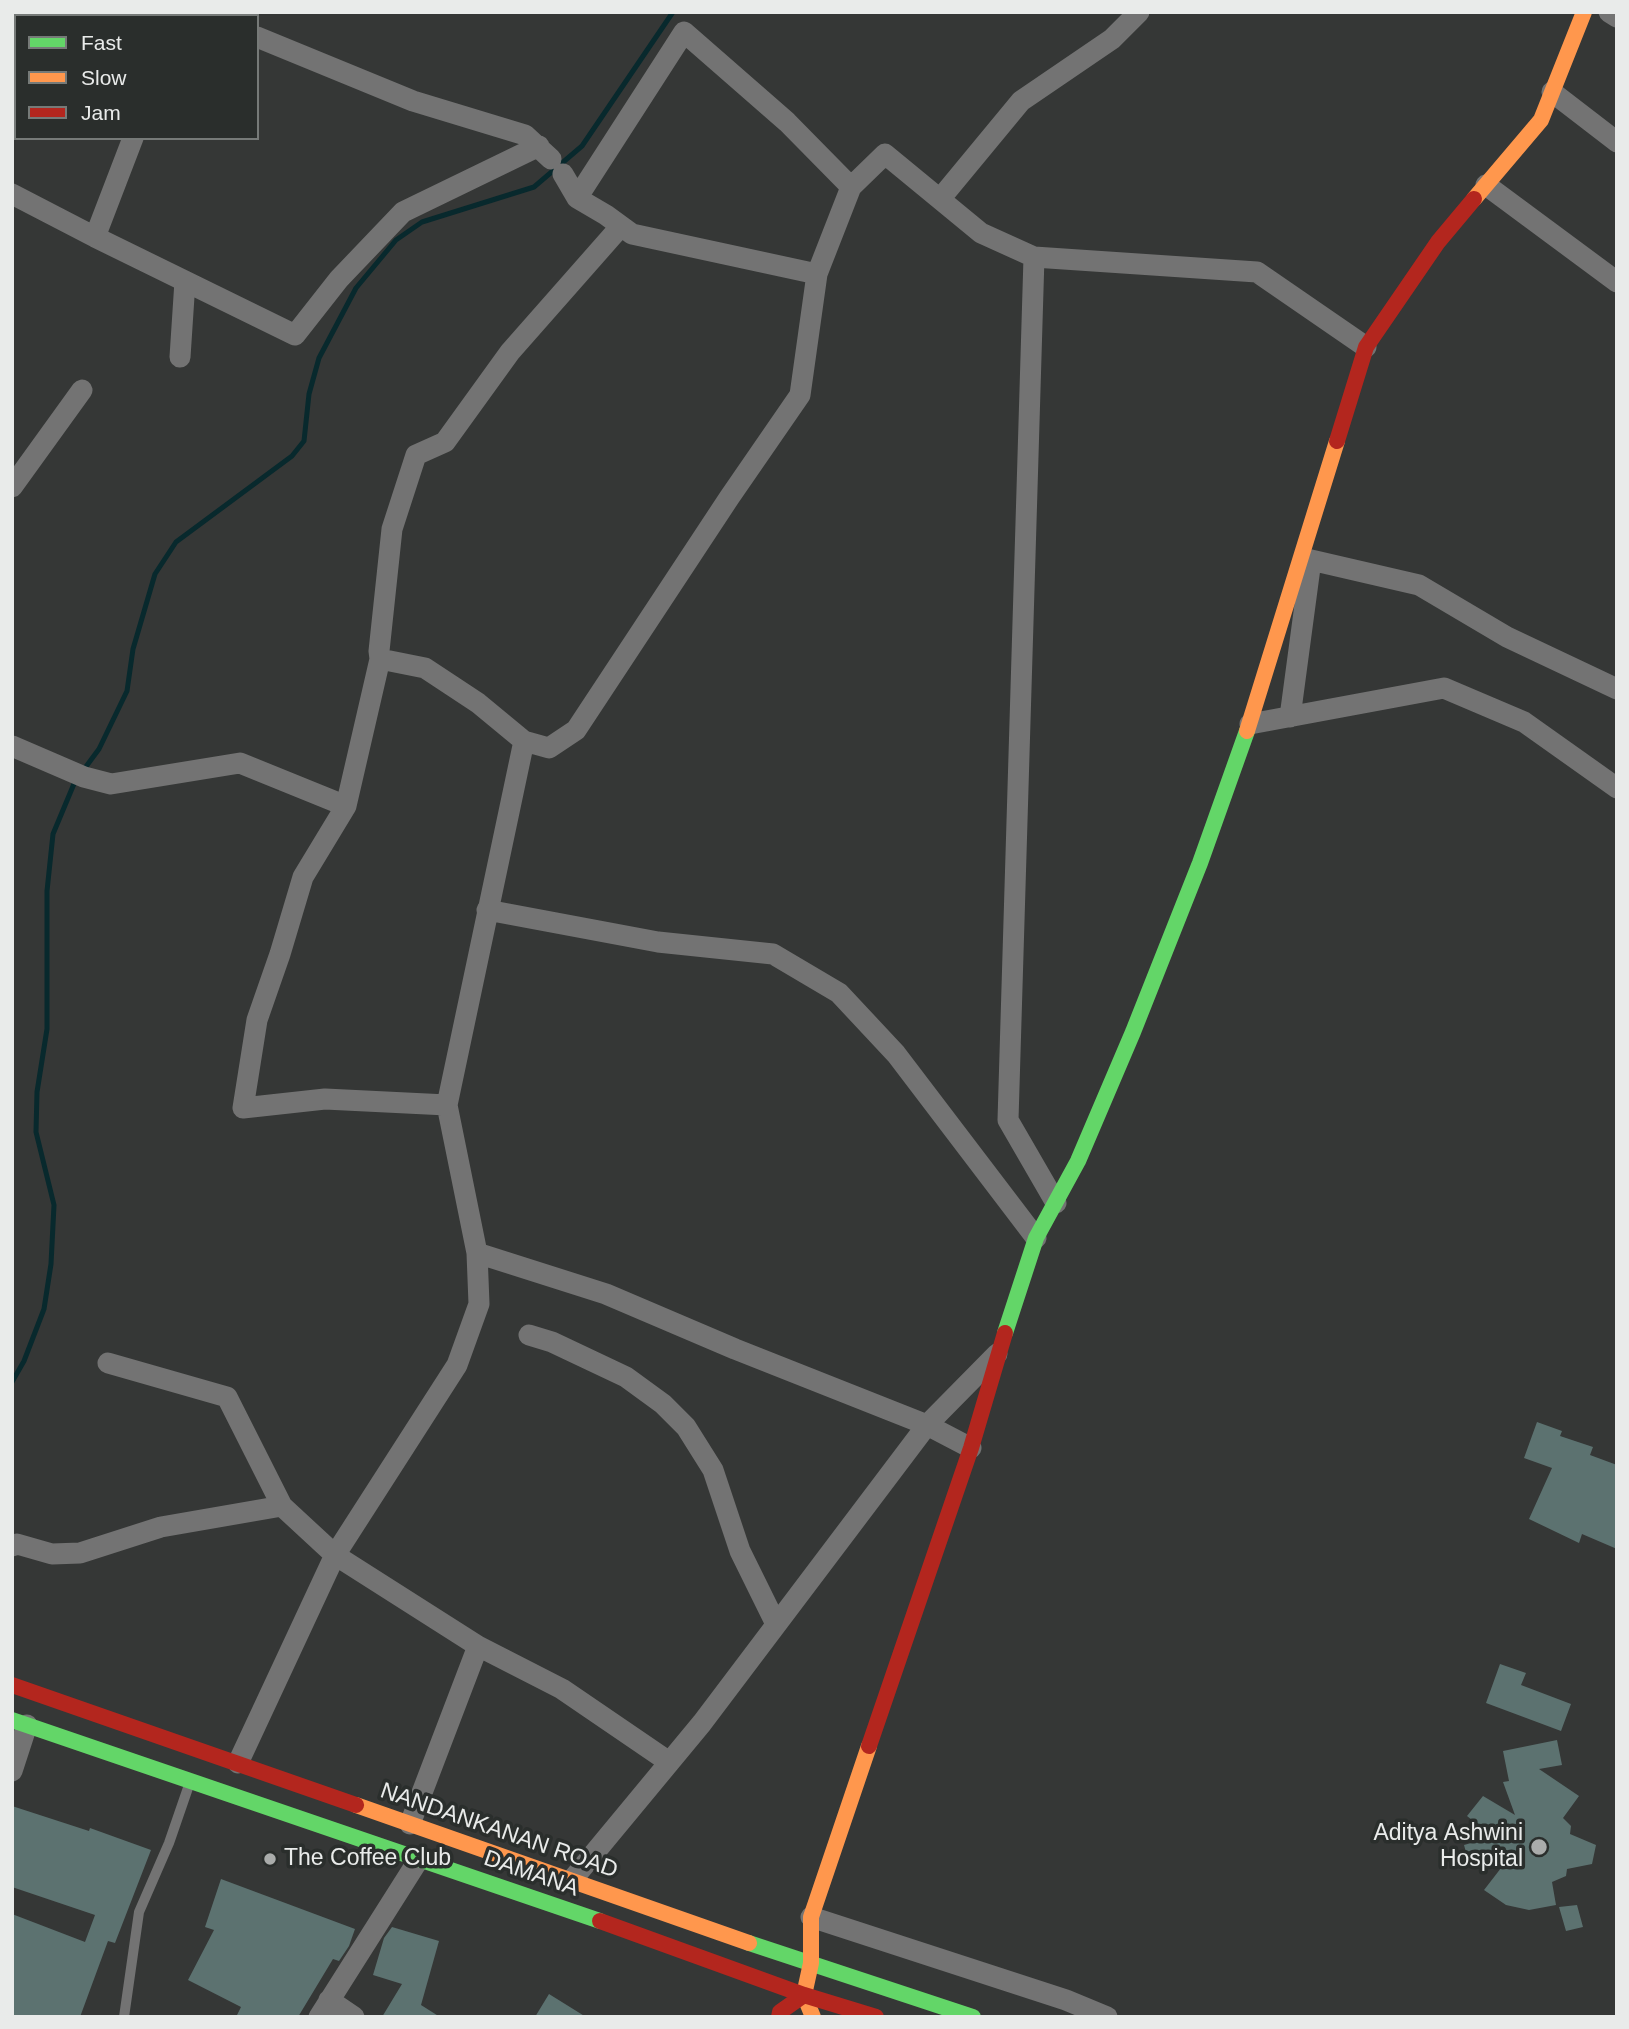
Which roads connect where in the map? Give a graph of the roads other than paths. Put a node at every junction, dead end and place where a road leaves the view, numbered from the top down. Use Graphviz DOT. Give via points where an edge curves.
graph roads {
  1 [pos="1584,12"];
  2 [pos="1609,12"];
  3 [pos="1129,15"];
  4 [pos="1617,17"];
  5 [pos="259,38"];
  6 [pos="1552,92"];
  7 [pos="132,140"];
  8 [pos="1617,142"];
  9 [pos="551,159"];
  10 [pos="1486,185"];
  11 [pos="851,187"];
  12 [pos="12,194"];
  13 [pos="577,198"];
  14 [pos="940,199"];
  15 [pos="621,226"];
  16 [pos="95,237"];
  17 [pos="1034,257"];
  18 [pos="817,274"];
  19 [pos="185,281"];
  20 [pos="1617,282"];
  21 [pos="1366,347"];
  22 [pos="180,357"];
  23 [pos="82,390"];
  24 [pos="12,487"];
  25 [pos="380,659"];
  26 [pos="1617,689"];
  27 [pos="1290,717"];
  28 [pos="1250,724"];
  29 [pos="524,741"];
  30 [pos="12,746"];
  31 [pos="1617,788"];
  32 [pos="346,806"];
  33 [pos="487,910"];
  34 [pos="447,1105"];
  35 [pos="1056,1203"];
  36 [pos="1037,1238"];
  37 [pos="477,1253"];
  38 [pos="529,1335"];
  39 [pos="998,1353"];
  40 [pos="108,1363"];
  41 [pos="927,1425"];
  42 [pos="971,1448"];
  43 [pos="282,1506"];
  44 [pos="12,1546"];
  45 [pos="335,1555"];
  46 [pos="776,1624"];
  47 [pos="478,1646"];
  48 [pos="12,1685"];
  49 [pos="20,1723"];
  50 [pos="669,1762"];
  51 [pos="238,1763"];
  52 [pos="12,1771"];
  53 [pos="190,1781"];
  54 [pos="411,1824"];
  55 [pos="418,1859"];
  56 [pos="572,1880"];
  57 [pos="811,1917"];
  58 [pos="811,1964"];
  59 [pos="804,1995"];
  60 [pos="324,2009"];
  61 [pos="124,2017"];
  62 [pos="354,2017"];
  63 [pos="779,2017"];
  64 [pos="813,2017"];
  65 [pos="876,2017"];
  66 [pos="972,2017"];
  67 [pos="1107,2017"];
  1 -- 6 [label="street"];
  2 -- 4 [label="street"];
  3 -- 14 [label="street" via="1090,55 1021,101"];
  5 -- 9 [label="street" via="413,101 525,135"];
  6 -- 8 [label="street"];
  6 -- 10 [label="street" via="1541,120"];
  7 -- 16 [label="street"];
  9 -- 13 [label="street"];
  9 -- 19 [label="street" via="403,212 339,279 295,335"];
  10 -- 20 [label="street"];
  10 -- 21 [label="street" via="1438,242"];
  11 -- 13 [label="street" via="788,122 684,32"];
  11 -- 14 [label="street" via="885,154"];
  11 -- 18 [label="street"];
  12 -- 16 [label="street"];
  13 -- 15 [label="street"];
  14 -- 17 [label="street" via="981,233"];
  15 -- 18 [label="street" via="632,234"];
  15 -- 25 [label="street" via="510,352 445,443 416,455 392,529"];
  16 -- 19 [label="street"];
  17 -- 21 [label="street" via="1257,272"];
  17 -- 35 [label="street" via="1008,1120"];
  18 -- 29 [label="street" via="800,395 576,730 548,748"];
  19 -- 22 [label="street"];
  21 -- 28 [label="street"];
  23 -- 24 [label="street"];
  25 -- 29 [label="street" via="425,668 478,702"];
  25 -- 32 [label="street"];
  26 -- 27 [label="street" via="1507,637 1419,584 1311,560"];
  27 -- 28 [label="street"];
  27 -- 31 [label="street" via="1444,688 1524,722"];
  28 -- 35 [label="street" via="1133,1032"];
  29 -- 33 [label="street"];
  30 -- 32 [label="street" via="111,784 240,763"];
  32 -- 34 [label="street" via="303,877 257,1020 243,1108 325,1099"];
  33 -- 34 [label="street"];
  33 -- 36 [label="street" via="658,942 773,954 784,960 839,993 896,1054"];
  34 -- 37 [label="street"];
  35 -- 36 [label="street"];
  36 -- 39 [label="street"];
  37 -- 41 [label="street" via="606,1294"];
  37 -- 45 [label="street" via="479,1304 457,1364"];
  38 -- 46 [label="street" via="626,1377 686,1427 713,1470 740,1551"];
  39 -- 41 [label="street"];
  39 -- 42 [label="street"];
  40 -- 43 [label="street" via="227,1397"];
  41 -- 42 [label="street"];
  41 -- 46 [label="street"];
  42 -- 57 [label="street"];
  43 -- 44 [label="street" via="161,1527 80,1553"];
  43 -- 45 [label="street"];
  45 -- 47 [label="street"];
  45 -- 51 [label="street"];
  46 -- 50 [label="street"];
  47 -- 50 [label="street" via="562,1689"];
  47 -- 54 [label="street"];
  48 -- 51 [label="street, NANDANKANAN ROAD"];
  49 -- 52 [label="street"];
  49 -- 53 [label="street, DAMANA"];
  50 -- 56 [label="street"];
  51 -- 54 [label="street, NANDANKANAN ROAD"];
  53 -- 55 [label="street, DAMANA"];
  53 -- 61 [label="lane" via="139,1912"];
  54 -- 56 [label="street, NANDANKANAN ROAD"];
  55 -- 59 [label="street, DAMANA"];
  55 -- 60 [label="street"];
  56 -- 58 [label="street, NANDANKANAN ROAD"];
  57 -- 58 [label="street"];
  57 -- 67 [label="street"];
  58 -- 59 [label="street"];
  58 -- 66 [label="street, NANDANKANAN ROAD"];
  59 -- 63 [label="street"];
  59 -- 64 [label="street"];
  59 -- 65 [label="street, DAMANA"];
  60 -- 62 [label="street"];
}
